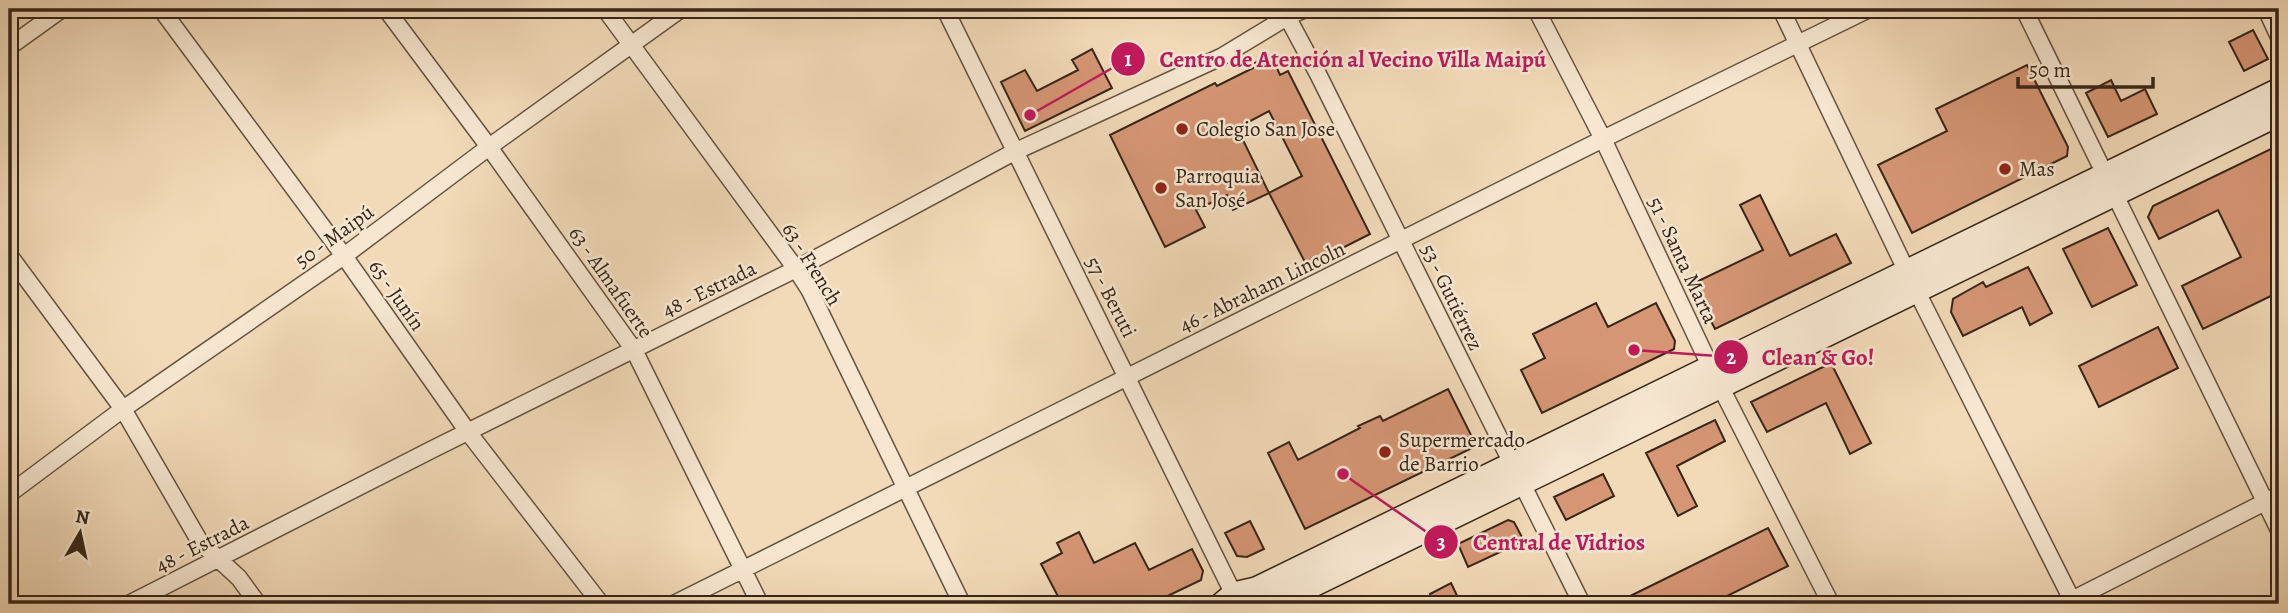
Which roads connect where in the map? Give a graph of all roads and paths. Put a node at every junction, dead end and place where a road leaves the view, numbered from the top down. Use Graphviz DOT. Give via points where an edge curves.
graph roads {
  1 [pos="62,9"];
  2 [pos="160,9"];
  3 [pos="386,9"];
  4 [pos="605,9"];
  5 [pos="681,9"];
  6 [pos="944,9"];
  7 [pos="1305,9"];
  8 [pos="1536,9"];
  9 [pos="1781,9"];
  10 [pos="1869,9"];
  11 [pos="2024,9"];
  12 [pos="2266,9"];
  13 [pos="1285,13"];
  14 [pos="2279,37"];
  15 [pos="1798,43"];
  16 [pos="631,44"];
  17 [pos="9,47"];
  18 [pos="2279,90"];
  19 [pos="2279,114"];
  20 [pos="1603,139"];
  21 [pos="489,147"];
  22 [pos="1014,152"];
  23 [pos="2111,184"];
  24 [pos="1402,242"];
  25 [pos="9,255"];
  26 [pos="344,256"];
  27 [pos="796,269"];
  28 [pos="1912,281"];
  29 [pos="634,350"];
  30 [pos="1128,376"];
  31 [pos="1716,377"];
  32 [pos="123,410"];
  33 [pos="468,432"];
  34 [pos="1517,474"];
  35 [pos="905,489"];
  36 [pos="9,494"];
  37 [pos="2272,499"];
  38 [pos="2279,530"];
  39 [pos="219,559"];
  40 [pos="742,569"];
  41 [pos="1232,601"];
  42 [pos="2070,603"];
  43 [pos="129,604"];
  44 [pos="258,604"];
  45 [pos="601,604"];
  46 [pos="674,604"];
  47 [pos="760,604"];
  48 [pos="962,604"];
  49 [pos="1274,604"];
  50 [pos="1582,604"];
  51 [pos="1831,604"];
  1 -- 17 [label="street"];
  2 -- 26 [label="street, 65 - Junín"];
  3 -- 21 [label="street, 63 - Almafuerte"];
  4 -- 16 [label="street, 63 - French"];
  5 -- 16 [label="street, 50 - Maipú"];
  6 -- 22 [label="street, 57 - Beruti"];
  7 -- 13 [label="street, 48 - Estrada"];
  8 -- 20 [label="street, 51 - Santa Marta"];
  9 -- 15 [label="street"];
  10 -- 15 [label="street, 46 - Abraham Lincoln"];
  11 -- 23 [label="street"];
  12 -- 14 [label="street"];
  13 -- 22 [label="street, 48 - Estrada" via="1221,57"];
  13 -- 24 [label="street, 53 - Gutiérrez"];
  15 -- 20 [label="street, 46 - Abraham Lincoln"];
  15 -- 28 [label="street"];
  16 -- 21 [label="street, 50 - Maipú"];
  16 -- 27 [label="street, 63 - French"];
  18 -- 23 [label="main road"];
  19 -- 23 [label="main road"];
  20 -- 24 [label="street, 46 - Abraham Lincoln"];
  20 -- 31 [label="street, 51 - Santa Marta"];
  21 -- 26 [label="street, 50 - Maipú"];
  21 -- 29 [label="street, 63 - Almafuerte"];
  22 -- 27 [label="street, 48 - Estrada"];
  22 -- 30 [label="street, 57 - Beruti"];
  23 -- 28 [label="main road"];
  23 -- 37 [label="street"];
  24 -- 30 [label="street, 46 - Abraham Lincoln"];
  24 -- 34 [label="street, 53 - Gutiérrez"];
  25 -- 32 [label="street"];
  26 -- 32 [label="street, 50 - Maipú"];
  26 -- 33 [label="street, 65 - Junín"];
  27 -- 29 [label="street, 48 - Estrada"];
  27 -- 35 [label="street, 63 - French"];
  28 -- 31 [label="main road"];
  28 -- 42 [label="street"];
  29 -- 33 [label="street, 48 - Estrada"];
  29 -- 40 [label="street, 63 - Almafuerte"];
  30 -- 35 [label="street, 46 - Abraham Lincoln"];
  30 -- 41 [label="street, 57 - Beruti"];
  31 -- 34 [label="main road"];
  31 -- 51 [label="street, 51 - Santa Marta"];
  32 -- 36 [label="street, 50 - Maipú"];
  32 -- 39 [label="street" via="200,542"];
  33 -- 39 [label="street, 48 - Estrada"];
  33 -- 45 [label="street, 65 - Junín"];
  34 -- 41 [label="main road"];
  34 -- 49 [label="main road"];
  34 -- 50 [label="street, 53 - Gutiérrez"];
  35 -- 40 [label="street, 46 - Abraham Lincoln"];
  35 -- 48 [label="street, 63 - French"];
  37 -- 38 [label="street"];
  37 -- 42 [label="street"];
  39 -- 43 [label="street, 48 - Estrada"];
  39 -- 44 [label="street"];
  40 -- 46 [label="street, 46 - Abraham Lincoln"];
  40 -- 47 [label="street, 63 - Almafuerte"];
}
